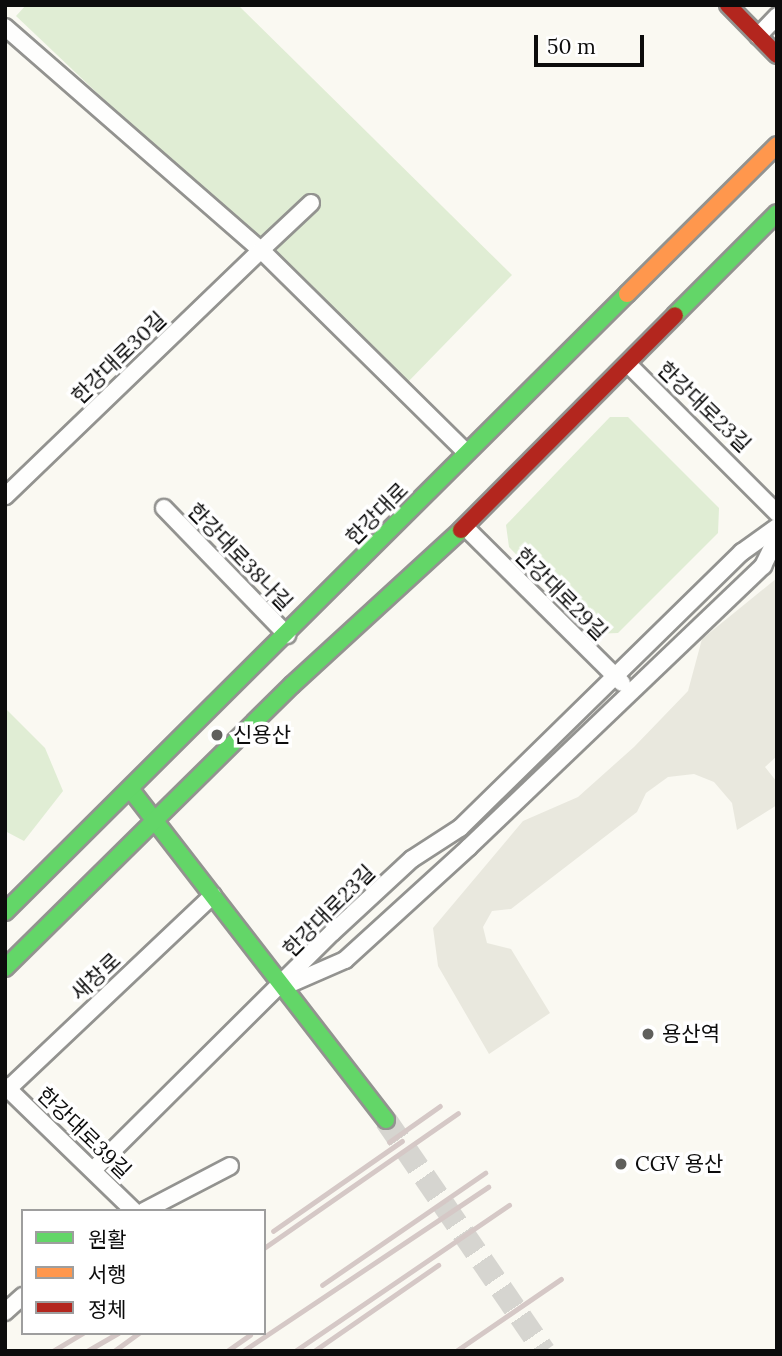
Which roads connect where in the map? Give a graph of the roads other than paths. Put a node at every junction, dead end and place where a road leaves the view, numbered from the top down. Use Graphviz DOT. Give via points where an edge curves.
graph roads {
  1 [pos="728,5"];
  2 [pos="777,16"];
  3 [pos="5,27"];
  4 [pos="766,41"];
  5 [pos="777,55"];
  6 [pos="777,145"];
  7 [pos="311,203"];
  8 [pos="777,213"];
  9 [pos="261,250"];
  10 [pos="628,364"];
  11 [pos="466,452"];
  12 [pos="5,496"];
  13 [pos="164,509"];
  14 [pos="777,513"];
  15 [pos="465,527"];
  16 [pos="777,527"];
  17 [pos="777,537"];
  18 [pos="287,635"];
  19 [pos="615,676"];
  20 [pos="629,689"];
  21 [pos="131,790"];
  22 [pos="153,819"];
  23 [pos="213,895"];
  24 [pos="5,912"];
  25 [pos="5,968"];
  26 [pos="284,986"];
  27 [pos="7,1088"];
  28 [pos="386,1120"];
  29 [pos="230,1166"];
  30 [pos="93,1170"];
  31 [pos="132,1209"];
  32 [pos="148,1209"];
  33 [pos="21,1298"];
  34 [pos="5,1312"];
  1 -- 4 [label="main road"];
  2 -- 4 [label="street"];
  3 -- 9 [label="street"];
  4 -- 5 [label="main road"];
  6 -- 11 [label="main road, 한강대로"];
  7 -- 9 [label="street, 한강대로30길"];
  8 -- 10 [label="main road"];
  9 -- 11 [label="street"];
  9 -- 12 [label="street, 한강대로30길"];
  10 -- 14 [label="street, 한강대로23길"];
  10 -- 15 [label="main road"];
  11 -- 18 [label="main road, 한강대로"];
  13 -- 18 [label="street, 한강대로38나길"];
  15 -- 19 [label="street, 한강대로29길"];
  15 -- 22 [label="main road"];
  16 -- 19 [label="street, 한강대로23길" via="742,552"];
  17 -- 20 [label="street, 한강대로23길" via="763,566"];
  18 -- 21 [label="main road, 한강대로"];
  19 -- 20 [label="street, 한강대로29길"];
  19 -- 26 [label="street, 한강대로23길" via="460,828 412,859 332,933"];
  20 -- 26 [label="street, 한강대로23길" via="345,960"];
  21 -- 22 [label="main road"];
  21 -- 24 [label="main road, 한강대로"];
  22 -- 23 [label="main road"];
  22 -- 25 [label="main road"];
  23 -- 26 [label="main road"];
  23 -- 27 [label="street, 새창로"];
  26 -- 28 [label="main road"];
  26 -- 30 [label="street"];
  27 -- 30 [label="street, 한강대로39길"];
  29 -- 32 [label="street"];
  30 -- 31 [label="street, 한강대로39길"];
  33 -- 34 [label="street"];
}
